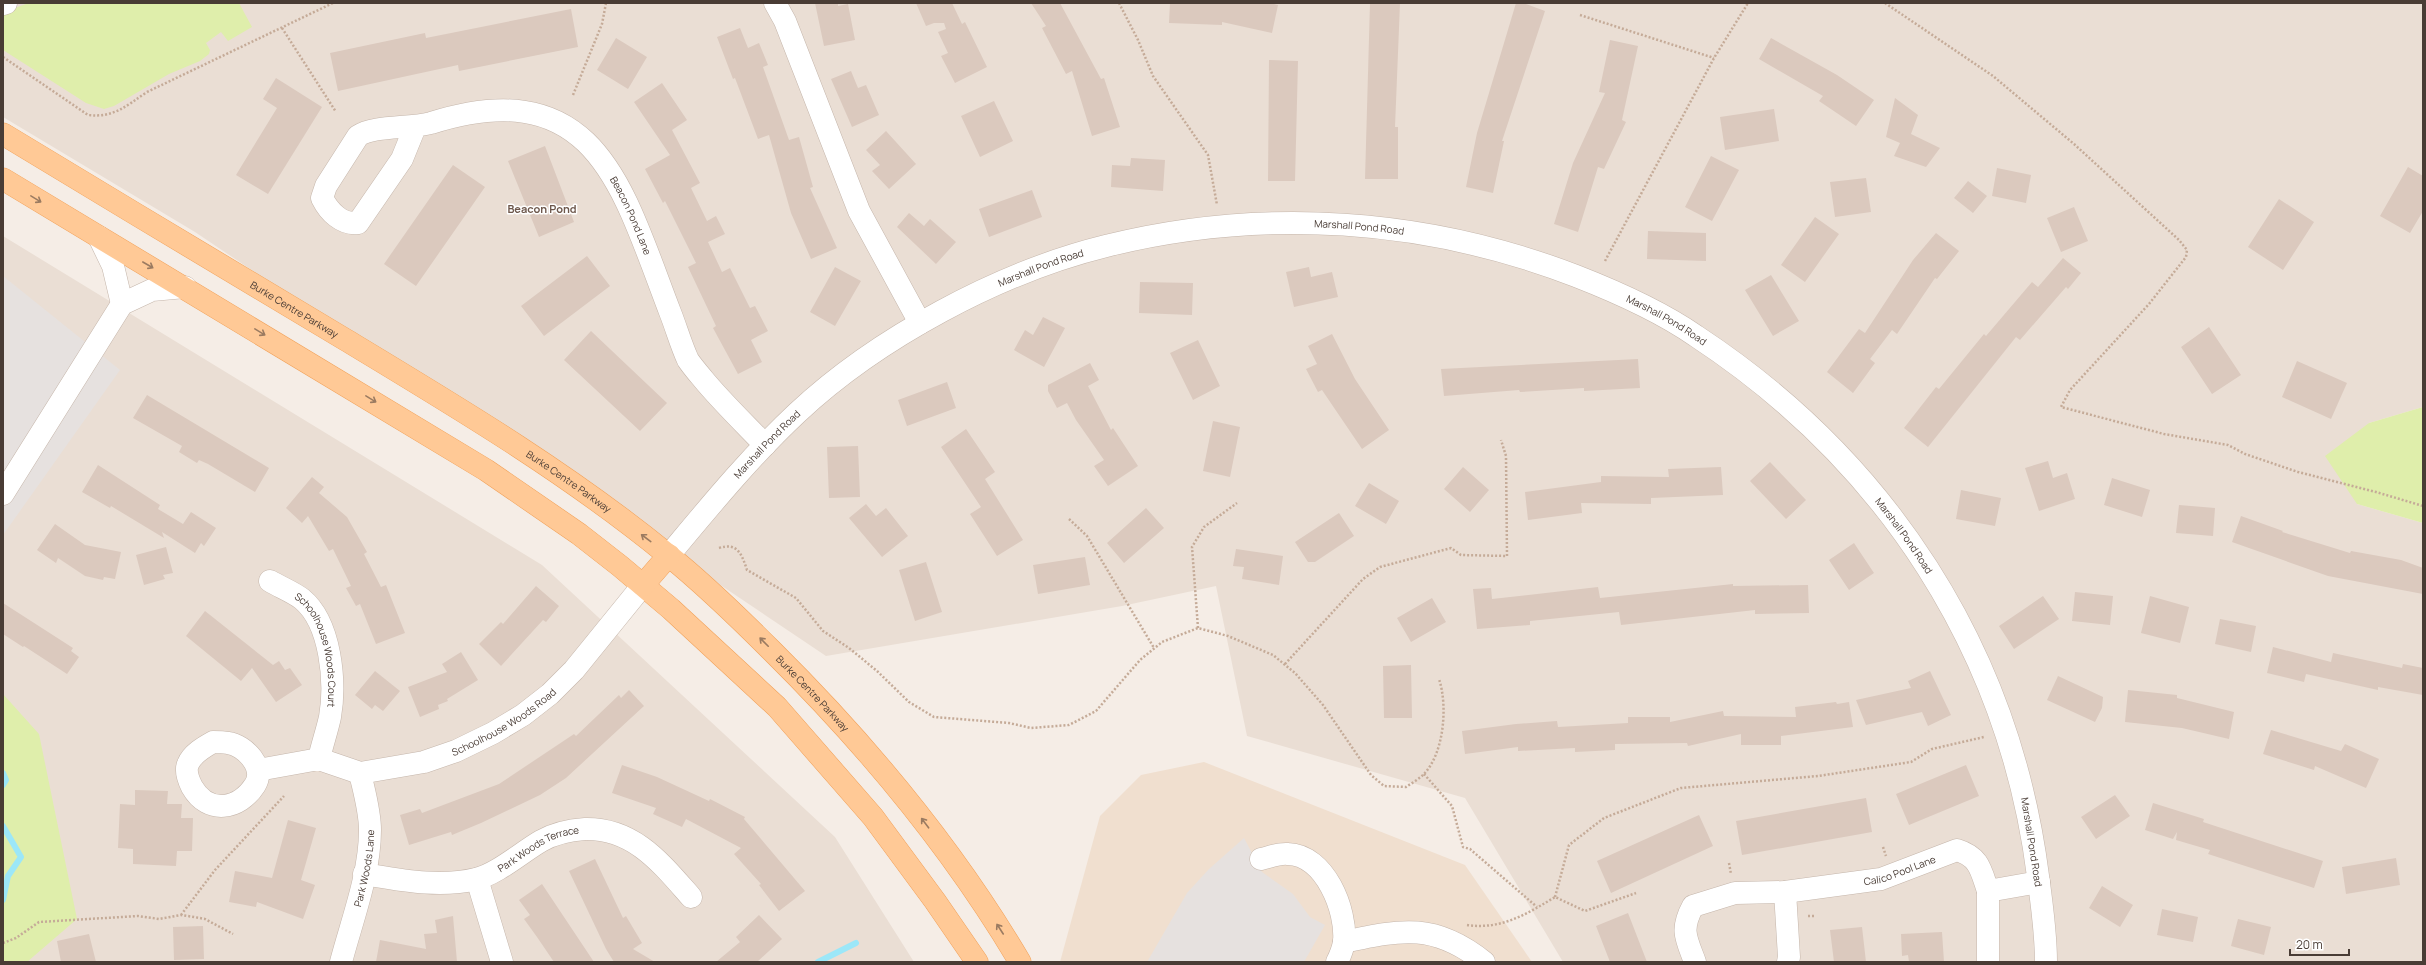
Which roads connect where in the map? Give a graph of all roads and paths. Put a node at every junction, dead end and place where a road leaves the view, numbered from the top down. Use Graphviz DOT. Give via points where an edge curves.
graph roads {
  1 [pos="333,3"];
  2 [pos="606,3"];
  3 [pos="775,3"];
  4 [pos="1119,3"];
  5 [pos="1748,3"];
  6 [pos="1885,3"];
  7 [pos="1580,15"];
  8 [pos="282,28"];
  9 [pos="3,57"];
  10 [pos="1714,58"];
  11 [pos="573,96"];
  12 [pos="336,112"];
  13 [pos="415,128"];
  14 [pos="3,134"];
  15 [pos="3,179"];
  16 [pos="1217,205"];
  17 [pos="100,237"];
  18 [pos="1605,261"];
  19 [pos="185,287"];
  20 [pos="122,304"];
  21 [pos="920,323"];
  22 [pos="1501,440"];
  23 [pos="765,445"];
  24 [pos="3,494"];
  25 [pos="1237,503"];
  26 [pos="2423,506"];
  27 [pos="1069,519"];
  28 [pos="719,548"];
  29 [pos="669,555"];
  30 [pos="270,582"];
  31 [pos="643,585"];
  32 [pos="1198,628"];
  33 [pos="1154,648"];
  34 [pos="1285,664"];
  35 [pos="1439,679"];
  36 [pos="1986,736"];
  37 [pos="318,759"];
  38 [pos="258,770"];
  39 [pos="360,773"];
  40 [pos="1424,774"];
  41 [pos="284,796"];
  42 [pos="1261,859"];
  43 [pos="364,874"];
  44 [pos="477,879"];
  45 [pos="2039,882"];
  46 [pos="1988,891"];
  47 [pos="1785,892"];
  48 [pos="1636,893"];
  49 [pos="691,897"];
  50 [pos="1555,897"];
  51 [pos="1538,907"];
  52 [pos="181,915"];
  53 [pos="1460,924"];
  54 [pos="233,934"];
  55 [pos="3,943"];
  56 [pos="1341,952"];
  57 [pos="341,962"];
  58 [pos="502,962"];
  59 [pos="977,962"];
  60 [pos="1020,962"];
  61 [pos="1484,962"];
  62 [pos="1694,962"];
  63 [pos="1788,962"];
  64 [pos="1988,962"];
  65 [pos="2046,962"];
  1 -- 8 [label="path"];
  2 -- 11 [label="path" via="602,24"];
  3 -- 21 [label="street" via="785,21 859,211"];
  4 -- 16 [label="path" via="1153,76 1208,155"];
  5 -- 10 [label="path"];
  6 -- 26 [label="path" via="1993,76 2074,144 2187,250 2186,257 2159,292 2070,390 2061,407 2164,434 2228,445 2245,454 2298,472"];
  7 -- 10 [label="path"];
  8 -- 9 [label="path" via="147,92 104,117 88,115"];
  8 -- 12 [label="path"];
  10 -- 18 [label="path"];
  13 -- 13 [label="street, Beacon Pond Lane" via="366,130 358,136 326,186 322,198 328,210 350,224 358,223 366,215 402,159"];
  13 -- 23 [label="street, Beacon Pond Lane" via="472,112 525,111 565,126 590,144 614,176 638,229 689,360 719,399"];
  29 -- 14 [label="main road, Burke Centre Parkway, one-way" via="594,498 473,417"];
  15 -- 17 [label="main road, one-way"];
  17 -- 19 [label="main road, one-way"];
  17 -- 20 [label="street" via="113,266"];
  19 -- 20 [label="street" via="152,290"];
  19 -- 31 [label="main road, one-way" via="486,470 579,534"];
  20 -- 24 [label="street"];
  21 -- 23 [label="street, Marshall Pond Road" via="841,376 800,410"];
  21 -- 45 [label="street, Marshall Pond Road" via="1024,273 1104,246 1176,231 1263,222 1326,222 1444,236 1551,266 1633,302 1693,333 1798,413 1866,484 1897,522 1949,602 1988,681 2021,777 2032,829"];
  22 -- 34 [label="path" via="1506,456 1506,556 1461,555 1451,548 1380,567 1362,579"];
  23 -- 29 [label="street, Marshall Pond Road" via="731,480"];
  25 -- 32 [label="path" via="1204,527 1192,547"];
  27 -- 33 [label="path" via="1087,536"];
  28 -- 33 [label="path" via="726,546 742,552 747,570 796,598 823,631 860,657 909,702 934,717 1010,723 1031,728 1069,725 1096,711 1140,660"];
  29 -- 31 [label="main road"];
  60 -- 29 [label="main road, Burke Centre Parkway, one-way" via="957,865 892,780 821,699 744,623"];
  30 -- 37 [label="street, Schoolhouse Woods Court" via="302,599 323,629 329,650 330,716"];
  31 -- 39 [label="street, Schoolhouse Woods Road" via="574,670 550,694 523,715 494,733 456,751 424,762"];
  31 -- 59 [label="main road" via="777,707 874,817"];
  32 -- 33 [label="path" via="1162,642"];
  32 -- 34 [label="path" via="1228,636 1273,654"];
  34 -- 40 [label="path" via="1323,705 1371,775 1384,786 1406,787"];
  35 -- 40 [label="path" via="1443,690 1444,728 1437,750"];
  36 -- 50 [label="path" via="1932,749 1911,762 1818,776 1681,788 1604,818 1569,845"];
  37 -- 38 [label="street"];
  37 -- 39 [label="street, Schoolhouse Woods Road"];
  39 -- 43 [label="street, Park Woods Lane" via="370,829"];
  40 -- 51 [label="path" via="1452,806 1463,847 1470,849"];
  41 -- 52 [label="path" via="215,870"];
  42 -- 56 [label="street" via="1289,854 1307,860 1320,871 1335,891 1343,922"];
  43 -- 44 [label="street, Park Woods Terrace" via="413,882"];
  43 -- 57 [label="street, Park Woods Lane"];
  44 -- 49 [label="street, Park Woods Terrace" via="555,834 597,829 616,833 643,846"];
  44 -- 58 [label="street"];
  45 -- 46 [label="street"];
  45 -- 65 [label="street, Marshall Pond Road"];
  46 -- 47 [label="street, Calico Pool Lane" via="1980,867 1970,854 1957,850 1881,879"];
  46 -- 64 [label="street, Calico Pool Lane"];
  47 -- 62 [label="street, Calico Pool Lane" via="1735,893 1693,906 1686,918 1684,930"];
  47 -- 63 [label="street" via="1790,957"];
  48 -- 50 [label="path" via="1585,912"];
  50 -- 51 [label="path"];
  51 -- 53 [label="path" via="1502,924 1481,927"];
  52 -- 54 [label="path" via="205,919"];
  52 -- 55 [label="path" via="159,919 138,916 44,921"];
  56 -- 61 [label="street" via="1407,932 1424,933 1442,936 1464,946"];
}
